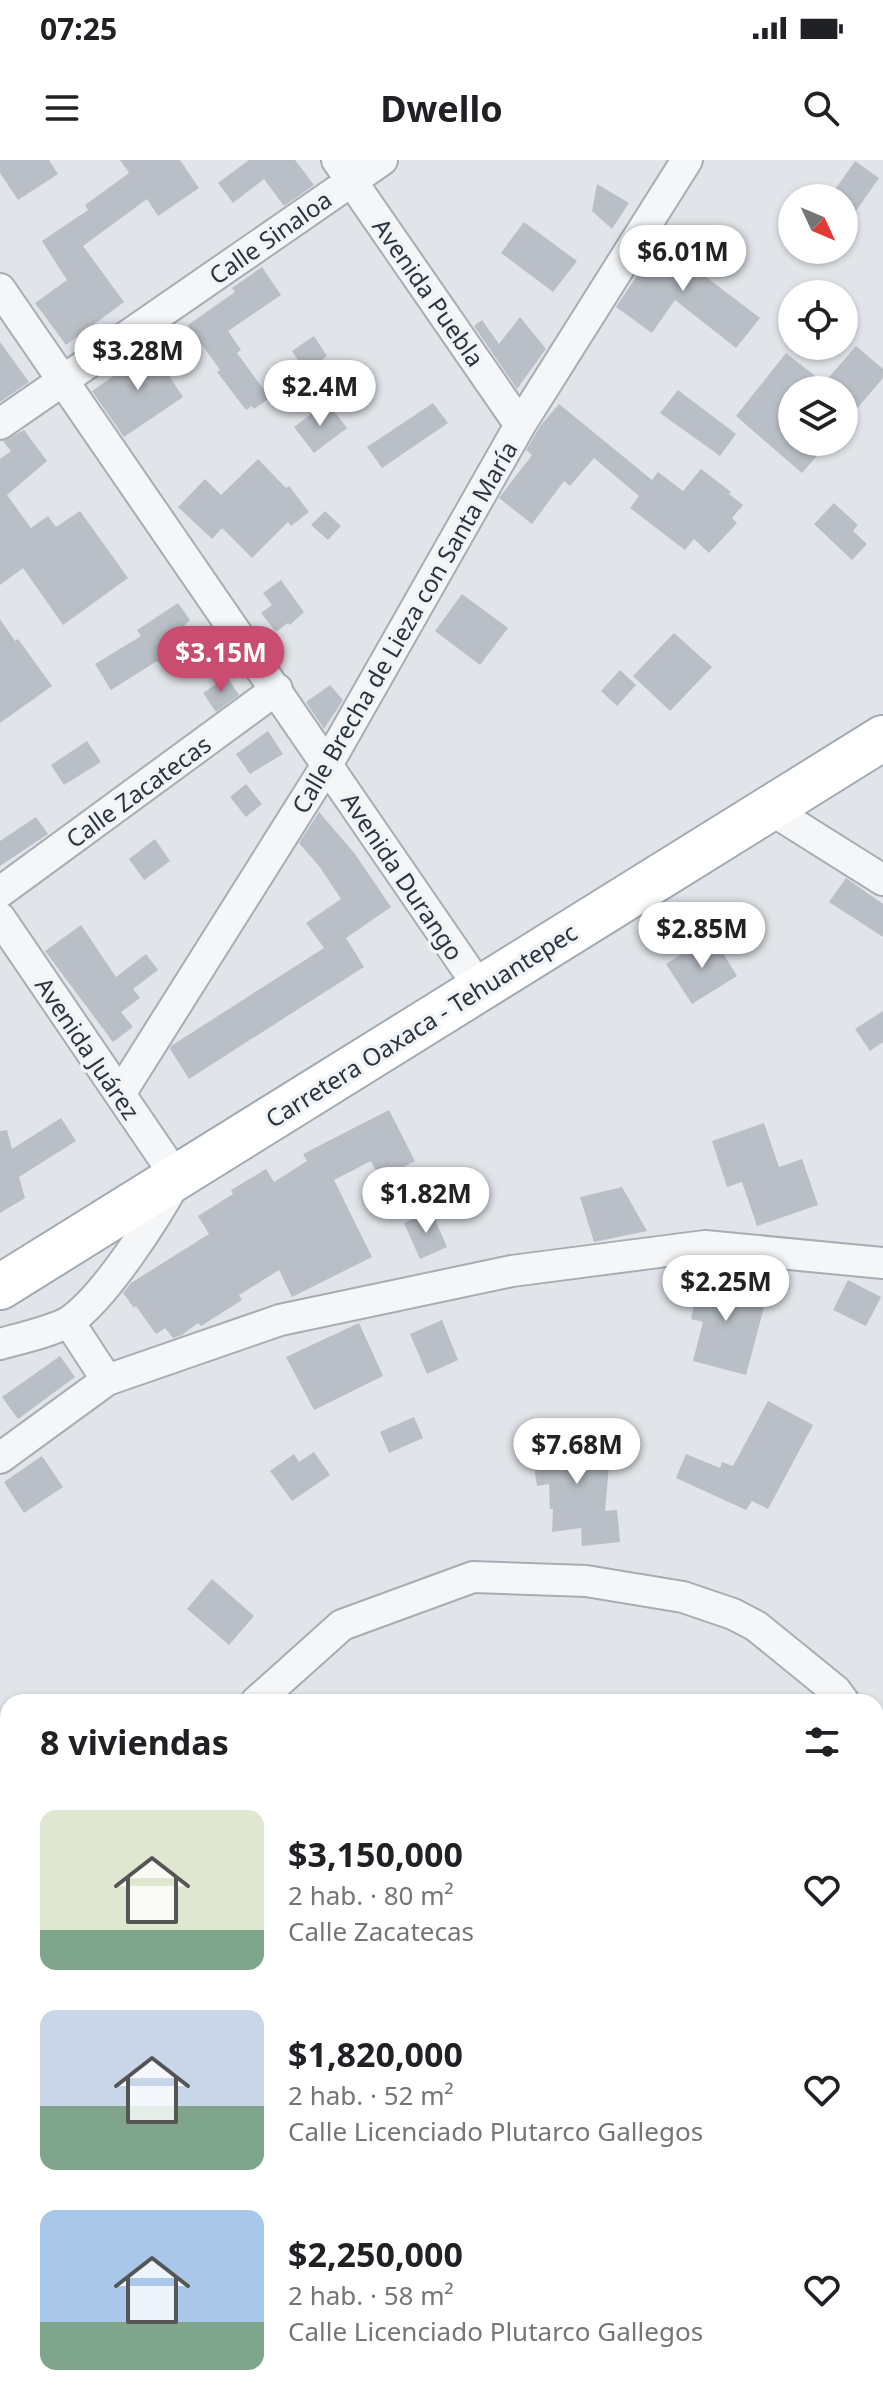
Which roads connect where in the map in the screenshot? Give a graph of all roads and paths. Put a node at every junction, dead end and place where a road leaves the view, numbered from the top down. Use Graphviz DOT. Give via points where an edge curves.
graph roads {
  1 [pos="382,160"];
  2 [pos="687,160"];
  3 [pos="345,170"];
  4 [pos="0,289"];
  5 [pos="63,380"];
  6 [pos="0,424"];
  7 [pos="520,425"];
  8 [pos="277,689"];
  9 [pos="883,738"];
  10 [pos="327,765"];
  11 [pos="770,809"];
  12 [pos="883,880"];
  13 [pos="0,892"];
  14 [pos="0,918"];
  15 [pos="480,988"];
  16 [pos="120,1094"];
  17 [pos="177,1178"];
  18 [pos="883,1263"];
  19 [pos="0,1287"];
  20 [pos="69,1322"];
  21 [pos="0,1344"];
  22 [pos="107,1380"];
  23 [pos="0,1458"];
  24 [pos="265,1694"];
  25 [pos="838,1694"];
  1 -- 3 [label="street, Calle Sinaloa"];
  2 -- 7 [label="street, Calle Brecha de Lieza con Santa María"];
  3 -- 5 [label="street, Calle Sinaloa"];
  3 -- 7 [label="street, Avenida Puebla"];
  4 -- 5 [label="street, Avenida Durango"];
  5 -- 6 [label="street, Calle Sinaloa"];
  5 -- 8 [label="street, Avenida Durango"];
  7 -- 10 [label="street, Calle Brecha de Lieza con Santa María"];
  8 -- 10 [label="street, Avenida Durango"];
  8 -- 13 [label="street, Calle Zacatecas"];
  9 -- 11 [label="main road, Carretera Oaxaca - Tehuantepec"];
  10 -- 15 [label="street, Avenida Durango"];
  10 -- 16 [label="street, Calle Brecha de Lieza con Santa María"];
  11 -- 12 [label="street"];
  11 -- 15 [label="main road, Carretera Oaxaca - Tehuantepec"];
  14 -- 16 [label="street, Avenida Juárez"];
  15 -- 17 [label="main road, Carretera Oaxaca - Tehuantepec"];
  16 -- 17 [label="street, Avenida Juárez"];
  17 -- 19 [label="main road, Carretera Oaxaca - Tehuantepec"];
  17 -- 20 [label="street" via="103,1287"];
  18 -- 22 [label="street" via="705,1246 512,1271 280,1320"];
  20 -- 21 [label="street"];
  20 -- 22 [label="street"];
  22 -- 23 [label="street"];
  24 -- 25 [label="street" via="342,1625 473,1577 586,1581 683,1597 756,1626"];
}
